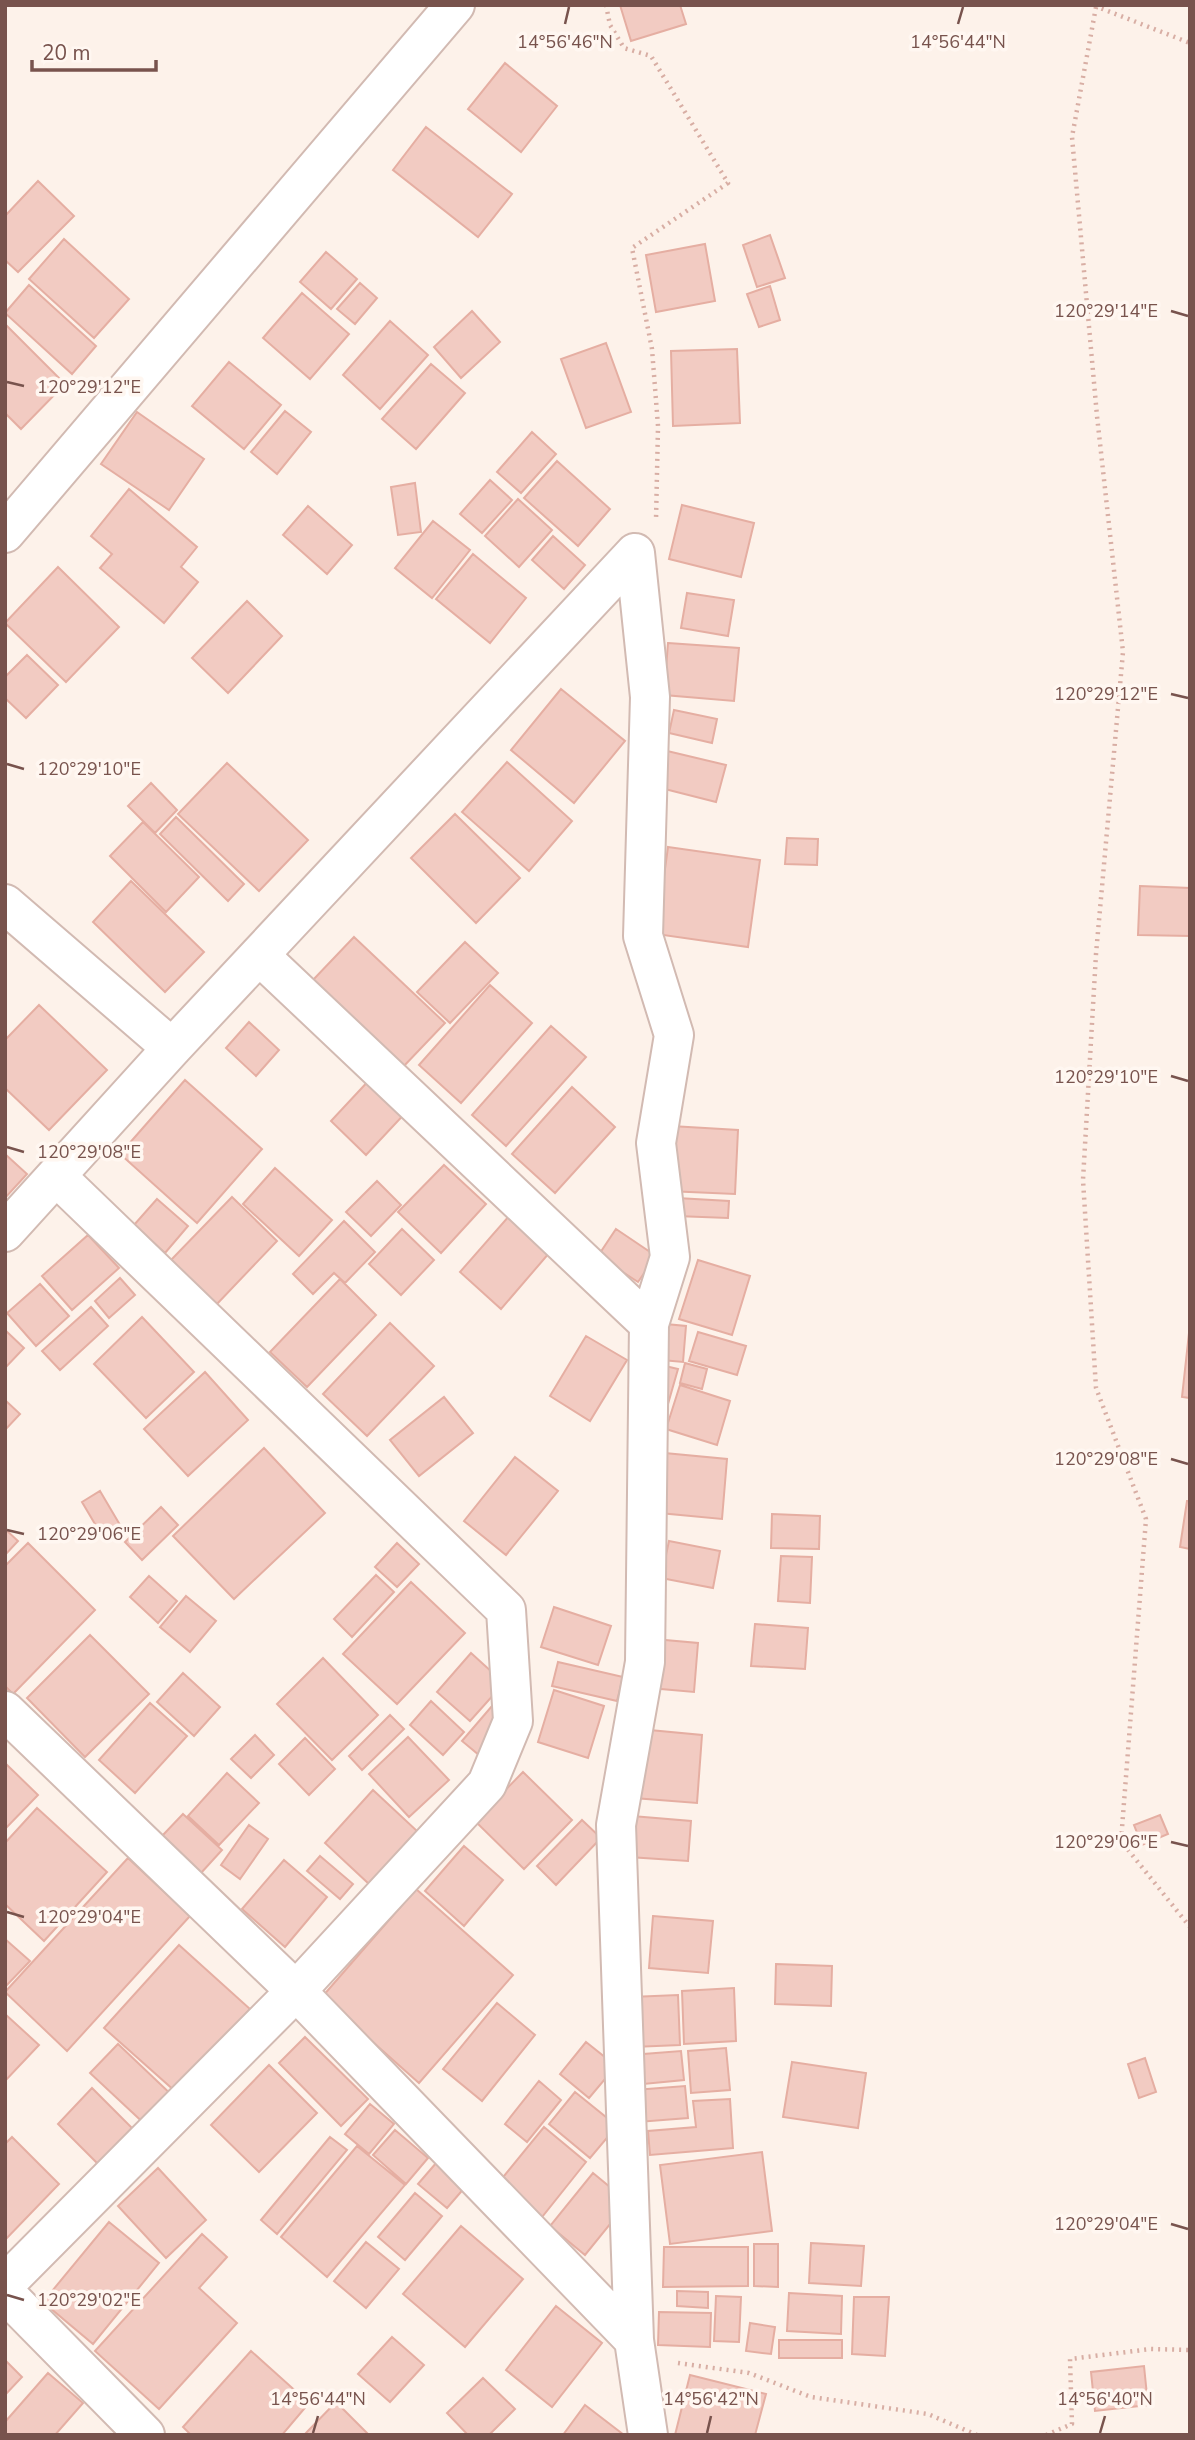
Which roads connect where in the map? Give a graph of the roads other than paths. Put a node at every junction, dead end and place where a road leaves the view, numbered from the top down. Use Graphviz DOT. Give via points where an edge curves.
graph roads {
  1 [pos="455,5"];
  2 [pos="5,533"];
  3 [pos="5,904"];
  4 [pos="259,955"];
  5 [pos="172,1048"];
  6 [pos="56,1176"];
  7 [pos="5,1232"];
  8 [pos="649,1324"];
  9 [pos="5,1711"];
  10 [pos="296,1991"];
  11 [pos="5,2284"];
  12 [pos="5,2293"];
  13 [pos="634,2340"];
  14 [pos="145,2435"];
  15 [pos="648,2435"];
  1 -- 2 [label="street"];
  3 -- 5 [label="street"];
  4 -- 5 [label="street"];
  4 -- 8 [label="street"];
  4 -- 8 [label="street" via="635,553 650,697 643,936 674,1035 656,1143 670,1257"];
  5 -- 6 [label="street"];
  6 -- 7 [label="street"];
  6 -- 10 [label="street" via="506,1610 513,1721 487,1784"];
  8 -- 13 [label="street" via="645,1662 617,1825"];
  9 -- 10 [label="street"];
  10 -- 11 [label="street"];
  10 -- 13 [label="street"];
  12 -- 14 [label="street"];
  13 -- 15 [label="street"];
}
